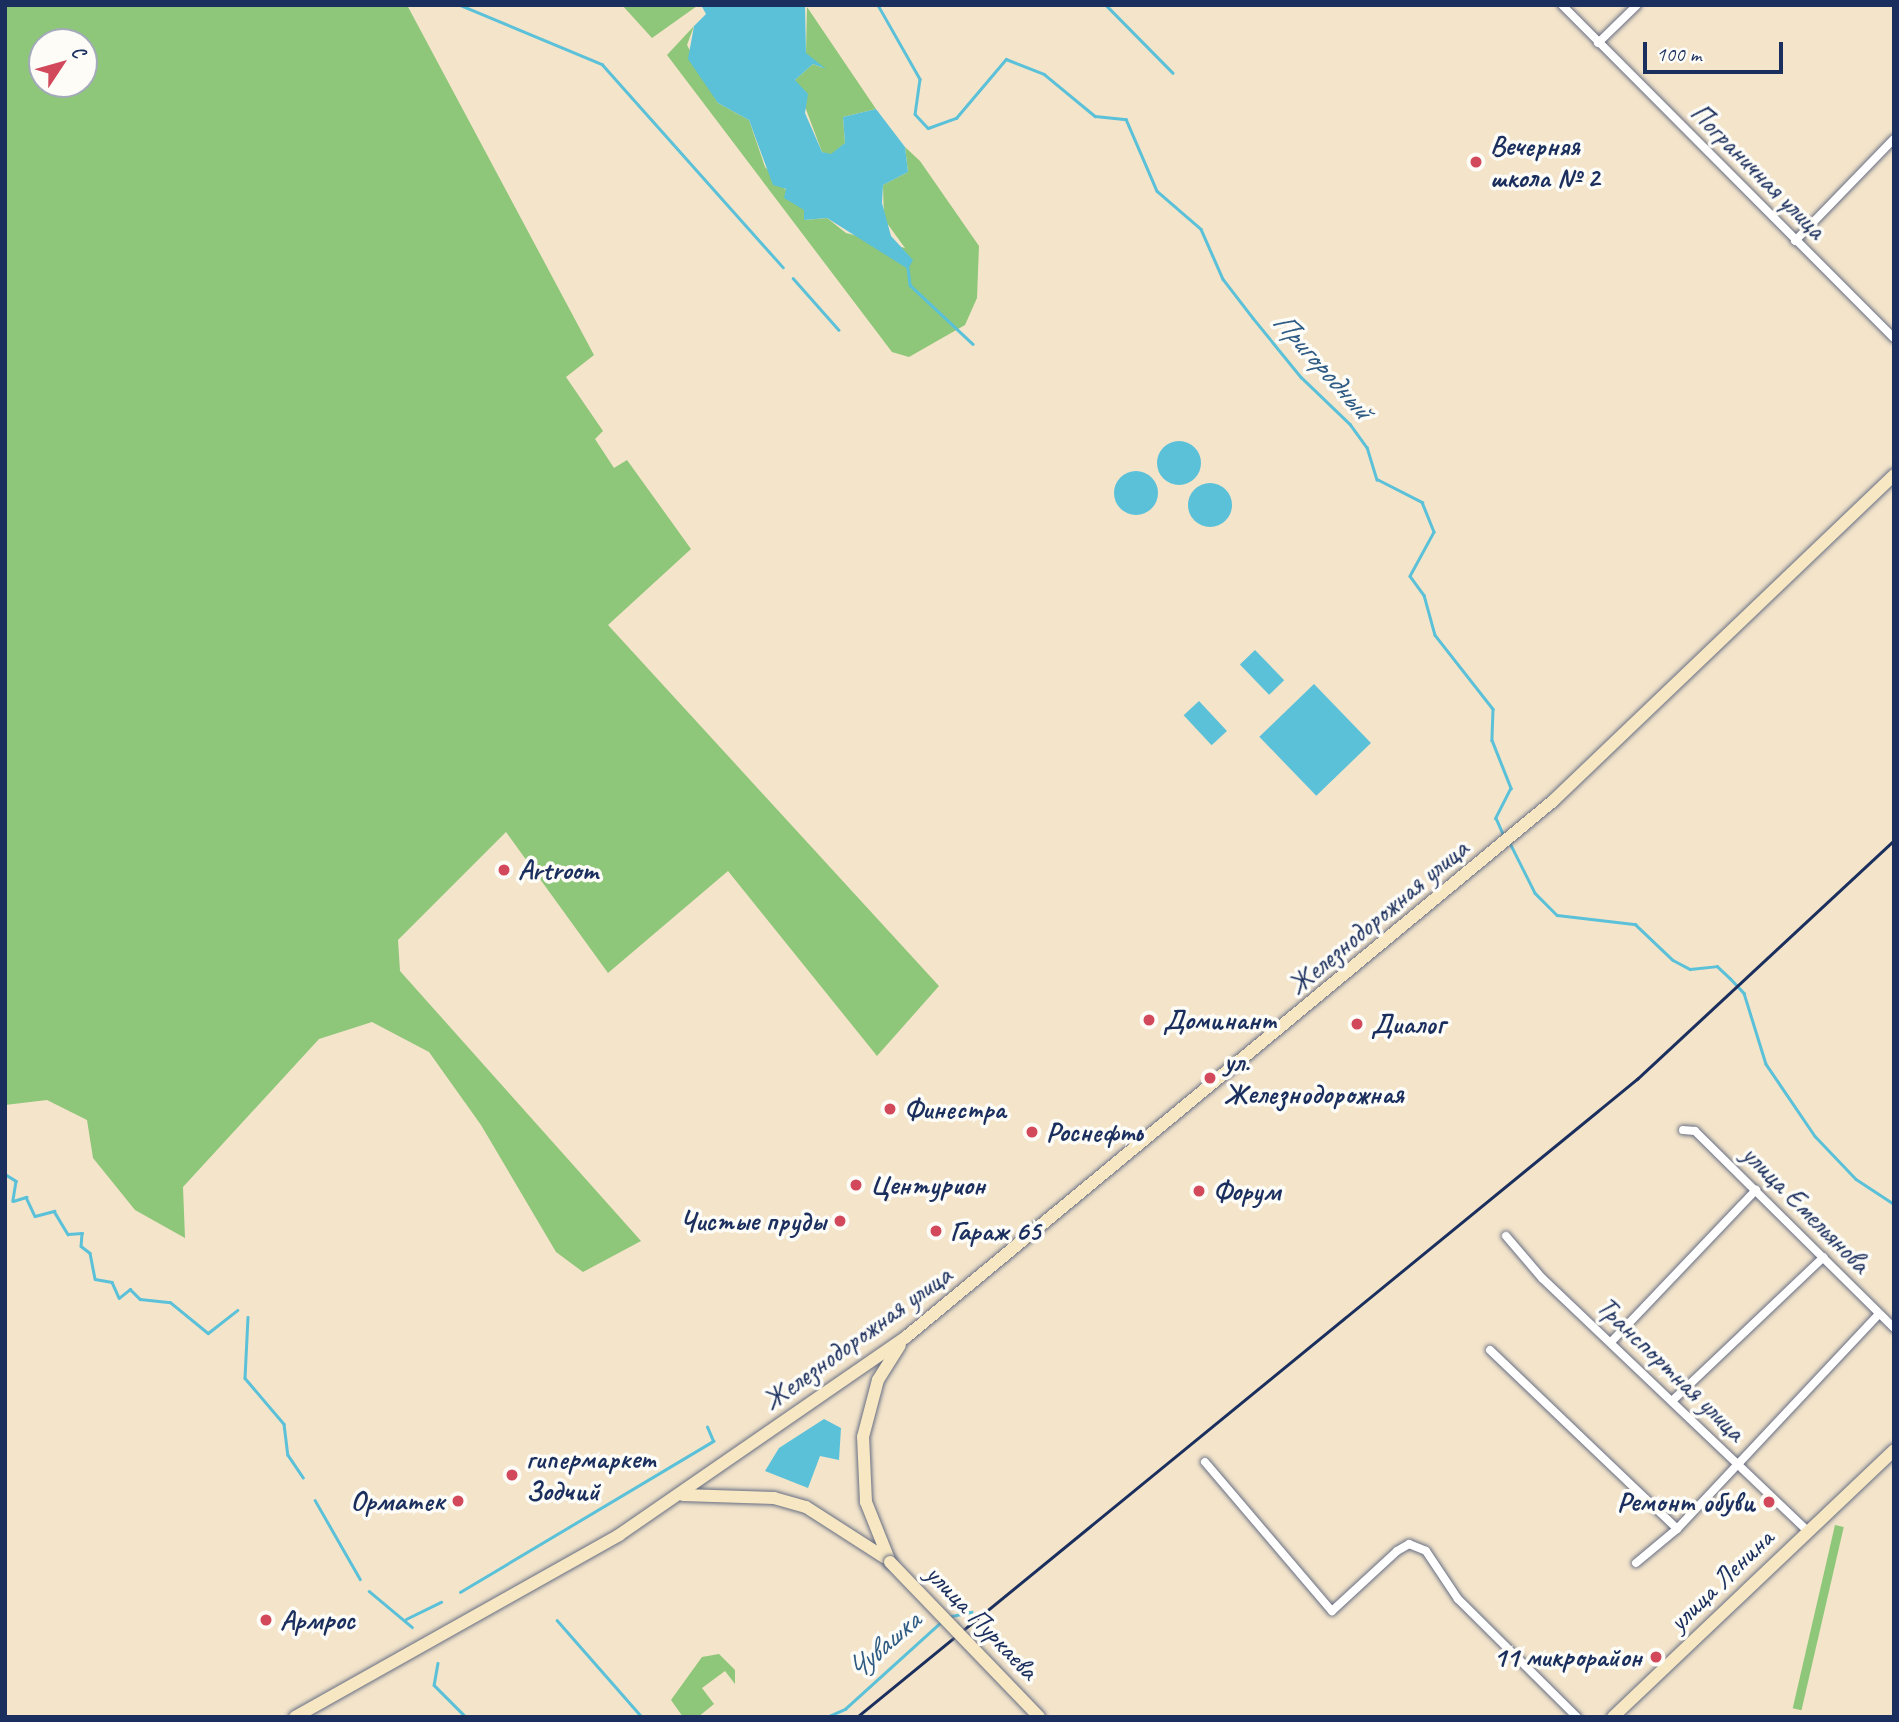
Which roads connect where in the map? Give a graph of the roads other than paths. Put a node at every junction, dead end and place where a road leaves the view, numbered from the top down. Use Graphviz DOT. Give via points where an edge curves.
graph roads {
  1 [pos="1562,5"];
  2 [pos="1637,5"];
  3 [pos="1598,43"];
  4 [pos="1894,139"];
  5 [pos="1795,241"];
  6 [pos="1894,338"];
  7 [pos="1894,474"];
  8 [pos="1683,1130"];
  9 [pos="1756,1189"];
  10 [pos="1506,1236"];
  11 [pos="1824,1257"];
  12 [pos="1880,1314"];
  13 [pos="1894,1328"];
  14 [pos="906,1337"];
  15 [pos="1612,1341"];
  16 [pos="1490,1350"];
  17 [pos="1672,1401"];
  18 [pos="1894,1450"];
  19 [pos="1205,1462"];
  20 [pos="1736,1465"];
  21 [pos="683,1495"];
  22 [pos="1677,1529"];
  23 [pos="1808,1531"];
  24 [pos="890,1562"];
  25 [pos="1636,1563"];
  26 [pos="295,1717"];
  27 [pos="1039,1717"];
  28 [pos="1577,1717"];
  29 [pos="1613,1717"];
  1 -- 3 [label="street, Пограничная улица"];
  2 -- 3 [label="street"];
  3 -- 5 [label="street, Пограничная улица"];
  4 -- 5 [label="street"];
  5 -- 6 [label="street, Пограничная улица"];
  7 -- 14 [label="main road, Железнодорожная улица" via="1658,705 1488,857"];
  8 -- 9 [label="street, улица Емельянова" via="1695,1131"];
  9 -- 11 [label="street, улица Емельянова"];
  9 -- 15 [label="street"];
  10 -- 15 [label="street, Транспортная улица"];
  11 -- 12 [label="street, улица Емельянова"];
  11 -- 17 [label="street"];
  12 -- 13 [label="street, улица Емельянова"];
  12 -- 20 [label="street"];
  14 -- 21 [label="main road, Железнодорожная улица"];
  14 -- 24 [label="main road" via="869,1405 862,1469 866,1502"];
  15 -- 17 [label="street, Транспортная улица"];
  16 -- 22 [label="street"];
  17 -- 20 [label="street, Транспортная улица"];
  18 -- 23 [label="main road, улица Ленина"];
  19 -- 28 [label="street" via="1332,1611 1396,1551 1409,1544 1426,1551 1458,1599"];
  20 -- 22 [label="street"];
  20 -- 23 [label="street, Транспортная улица"];
  21 -- 24 [label="main road" via="740,1495 806,1507 837,1521"];
  21 -- 26 [label="main road, Железнодорожная улица"];
  22 -- 25 [label="street"];
  23 -- 29 [label="main road, улица Ленина"];
  24 -- 27 [label="main road, улица Пуркаева, bridge"];
}
